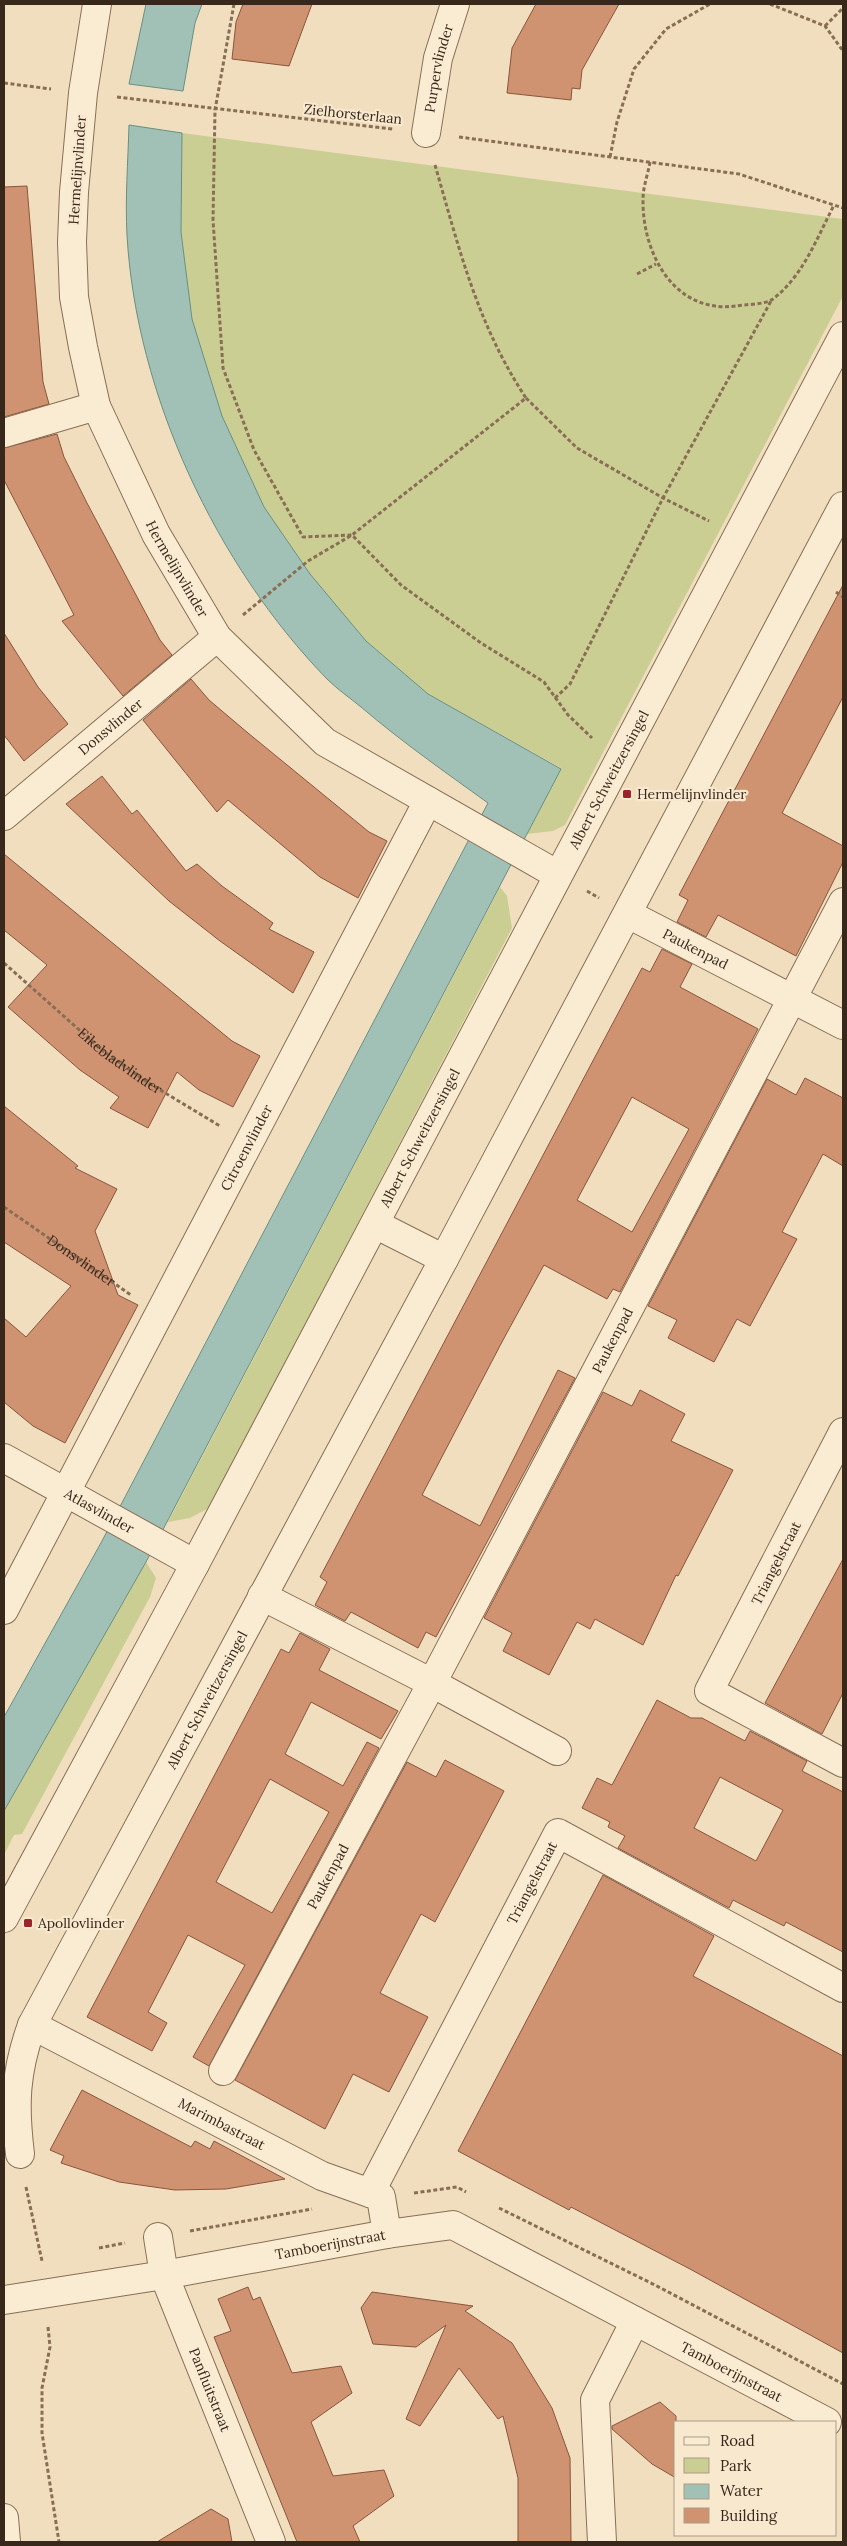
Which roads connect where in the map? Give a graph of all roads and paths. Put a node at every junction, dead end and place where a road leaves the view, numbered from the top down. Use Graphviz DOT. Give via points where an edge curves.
graph roads {
  1 [pos="97,4"];
  2 [pos="234,4"];
  3 [pos="456,4"];
  4 [pos="710,4"];
  5 [pos="770,4"];
  6 [pos="843,8"];
  7 [pos="825,26"];
  8 [pos="843,51"];
  9 [pos="4,83"];
  10 [pos="83,93"];
  11 [pos="215,110"];
  12 [pos="426,133"];
  13 [pos="610,157"];
  14 [pos="650,162"];
  15 [pos="834,205"];
  16 [pos="843,208"];
  17 [pos="656,264"];
  18 [pos="637,274"];
  19 [pos="771,301"];
  20 [pos="843,336"];
  21 [pos="526,398"];
  22 [pos="96,406"];
  23 [pos="4,433"];
  24 [pos="663,498"];
  25 [pos="843,506"];
  26 [pos="352,535"];
  27 [pos="737,535"];
  28 [pos="217,637"];
  29 [pos="555,698"];
  30 [pos="594,739"];
  31 [pos="428,801"];
  32 [pos="4,816"];
  33 [pos="558,875"];
  34 [pos="843,902"];
  35 [pos="628,914"];
  36 [pos="4,963"];
  37 [pos="791,998"];
  38 [pos="843,1025"];
  39 [pos="248,1143"];
  40 [pos="4,1207"];
  41 [pos="375,1224"];
  42 [pos="444,1259"];
  43 [pos="158,1314"];
  44 [pos="843,1432"];
  45 [pos="4,1458"];
  46 [pos="64,1492"];
  47 [pos="195,1564"];
  48 [pos="262,1596"];
  49 [pos="4,1610"];
  50 [pos="432,1683"];
  51 [pos="557,1751"];
  52 [pos="843,1763"];
  53 [pos="4,1918"];
  54 [pos="843,1988"];
  55 [pos="32,2025"];
  56 [pos="223,2070"];
  57 [pos="20,2154"];
  58 [pos="370,2193"];
  59 [pos="387,2234"];
  60 [pos="158,2237"];
  61 [pos="164,2275"];
  62 [pos="44,2293"];
  63 [pos="4,2300"];
  64 [pos="635,2321"];
  65 [pos="825,2421"];
  66 [pos="4,2518"];
  67 [pos="6,2542"];
  68 [pos="58,2542"];
  69 [pos="271,2542"];
  70 [pos="602,2542"];
  1 -- 10 [label="street, Hermelijnvlinder"];
  2 -- 11 [label="path"];
  3 -- 12 [label="street, Purpervlinder" via="438,58"];
  4 -- 13 [label="path" via="666,29 634,69"];
  5 -- 7 [label="path"];
  6 -- 7 [label="path"];
  7 -- 8 [label="path"];
  9 -- 10 [label="path, Zielhorsterlaan"];
  10 -- 11 [label="path, Zielhorsterlaan"];
  10 -- 22 [label="street, Hermelijnvlinder" via="74,192 74,297"];
  11 -- 12 [label="path, Zielhorsterlaan"];
  11 -- 26 [label="path" via="213,220 223,368 254,450 303,537"];
  12 -- 13 [label="path, Zielhorsterlaan"];
  12 -- 21 [label="path" via="486,329"];
  13 -- 14 [label="path, Zielhorsterlaan"];
  14 -- 15 [label="path, Zielhorsterlaan" via="739,174"];
  14 -- 17 [label="path" via="643,198 646,235"];
  15 -- 16 [label="path, Zielhorsterlaan"];
  15 -- 19 [label="path" via="802,267"];
  17 -- 18 [label="path"];
  17 -- 19 [label="path" via="686,297 722,308"];
  19 -- 24 [label="path"];
  20 -- 27 [label="street, Albert Schweitzersingel"];
  21 -- 24 [label="path" via="577,448"];
  21 -- 26 [label="path"];
  22 -- 23 [label="street"];
  22 -- 28 [label="street, Hermelijnvlinder" via="156,534"];
  24 -- 27 [label="path"];
  24 -- 29 [label="path" via="570,684"];
  25 -- 35 [label="street, Albert Schweitzersingel"];
  26 -- 28 [label="path" via="308,561"];
  26 -- 29 [label="path" via="401,585 481,643 544,682"];
  27 -- 33 [label="street, Albert Schweitzersingel"];
  28 -- 31 [label="street, Hermelijnvlinder" via="325,742"];
  28 -- 32 [label="street, Donsvlinder"];
  29 -- 30 [label="path"];
  31 -- 33 [label="street, Hermelijnvlinder"];
  31 -- 39 [label="street, Citroenvlinder"];
  33 -- 35 [label="path"];
  33 -- 41 [label="street, Albert Schweitzersingel"];
  34 -- 37 [label="street, Paukenpad"];
  35 -- 37 [label="street, Paukenpad"];
  35 -- 42 [label="street, Albert Schweitzersingel"];
  36 -- 39 [label="path, Eikebladvlinder" via="103,1051"];
  37 -- 38 [label="street, Paukenpad"];
  37 -- 50 [label="street, Paukenpad"];
  39 -- 43 [label="street, Citroenvlinder"];
  40 -- 43 [label="path, Donsvlinder"];
  41 -- 42 [label="street, Albert Schweitzersingel"];
  41 -- 47 [label="street, Albert Schweitzersingel"];
  42 -- 48 [label="street, Albert Schweitzersingel"];
  43 -- 46 [label="street, Citroenvlinder"];
  44 -- 52 [label="street, Triangelstraat" via="709,1691"];
  45 -- 46 [label="street, Atlasvlinder"];
  46 -- 47 [label="street, Atlasvlinder"];
  46 -- 49 [label="street, Citroenvlinder"];
  47 -- 53 [label="street, Albert Schweitzersingel"];
  48 -- 50 [label="street"];
  48 -- 55 [label="street, Albert Schweitzersingel"];
  50 -- 51 [label="street"];
  50 -- 56 [label="street, Paukenpad"];
  54 -- 58 [label="street, Triangelstraat" via="558,1834"];
  55 -- 57 [label="street, Albert Schweitzersingel" via="21,2054 16,2083 15,2115"];
  55 -- 58 [label="street, Marimbastraat" via="322,2176"];
  57 -- 62 [label="path" via="42,2259"];
  58 -- 59 [label="street" via="381,2197"];
  59 -- 61 [label="street, Tamboerijnstraat"];
  59 -- 64 [label="street, Tamboerijnstraat" via="453,2225"];
  60 -- 61 [label="street, Panfluitstraat"];
  61 -- 62 [label="street, Tamboerijnstraat"];
  61 -- 69 [label="street, Panfluitstraat"];
  62 -- 63 [label="street, Tamboerijnstraat"];
  62 -- 68 [label="path" via="50,2347 42,2388 42,2433"];
  64 -- 65 [label="street, Tamboerijnstraat"];
  64 -- 70 [label="street" via="595,2400"];
  66 -- 67 [label="street"];
}
